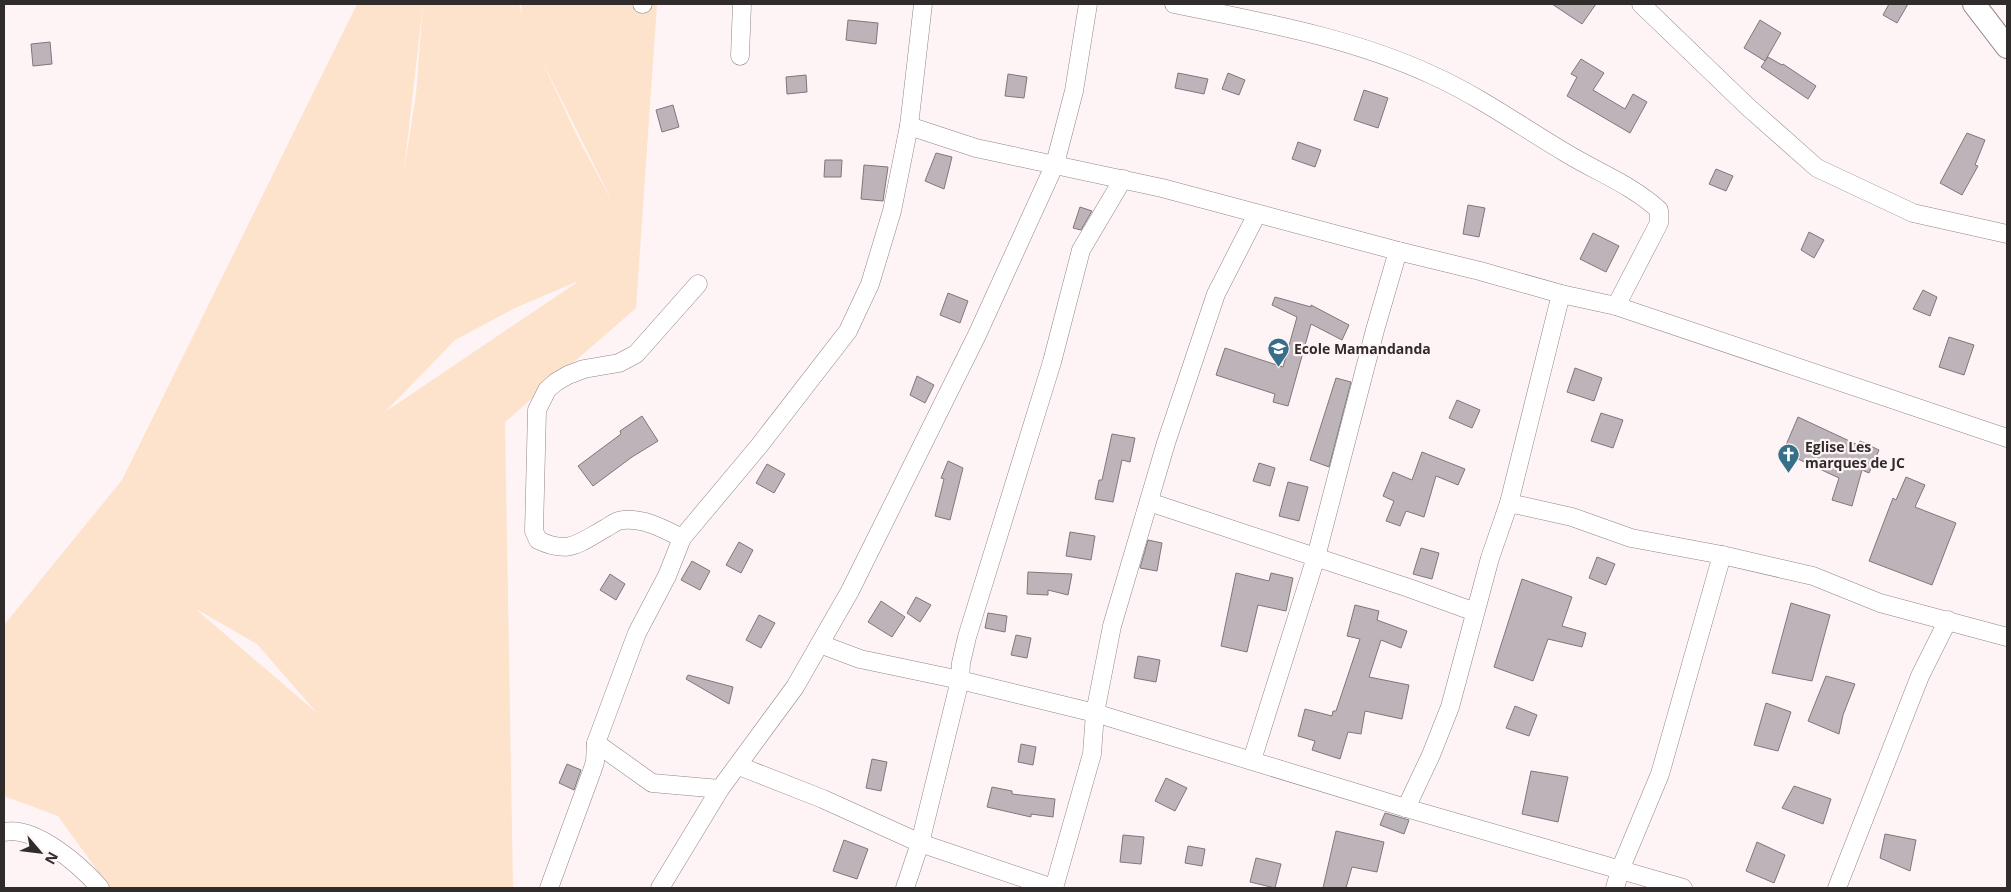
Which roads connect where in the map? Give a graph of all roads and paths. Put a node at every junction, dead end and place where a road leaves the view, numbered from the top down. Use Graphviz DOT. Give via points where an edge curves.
graph roads {
  1 [pos="742,4"];
  2 [pos="924,4"];
  3 [pos="1088,4"];
  4 [pos="1174,4"];
  5 [pos="1641,4"];
  6 [pos="1974,4"];
  7 [pos="2007,47"];
  8 [pos="740,56"];
  9 [pos="909,126"];
  10 [pos="1055,164"];
  11 [pos="1123,179"];
  12 [pos="1257,214"];
  13 [pos="2007,234"];
  14 [pos="1398,251"];
  15 [pos="698,284"];
  16 [pos="1561,294"];
  17 [pos="1616,306"];
  18 [pos="2007,438"];
  19 [pos="1149,502"];
  20 [pos="1509,503"];
  21 [pos="682,538"];
  22 [pos="1722,555"];
  23 [pos="1316,557"];
  24 [pos="1474,612"];
  25 [pos="1948,620"];
  26 [pos="2007,637"];
  27 [pos="820,644"];
  28 [pos="960,680"];
  29 [pos="1096,713"];
  30 [pos="596,743"];
  31 [pos="1252,760"];
  32 [pos="739,766"];
  33 [pos="720,789"];
  34 [pos="1406,808"];
  35 [pos="4,832"];
  36 [pos="920,843"];
  37 [pos="1620,870"];
  38 [pos="83,880"];
  39 [pos="100,888"];
  40 [pos="549,888"];
  41 [pos="660,888"];
  42 [pos="905,888"];
  43 [pos="1054,888"];
  44 [pos="1615,888"];
  45 [pos="1683,888"];
  46 [pos="1837,888"];
  1 -- 8 [label="street"];
  2 -- 9 [label="street"];
  3 -- 10 [label="street" via="1074,91"];
  4 -- 17 [label="street" via="1302,30 1432,75 1474,96 1577,160 1645,197 1659,210 1659,223"];
  5 -- 13 [label="street" via="1817,168 1913,213"];
  6 -- 7 [label="street"];
  9 -- 10 [label="street" via="976,148"];
  9 -- 21 [label="street" via="892,211 870,284 848,331 759,446"];
  10 -- 11 [label="street"];
  10 -- 27 [label="street" via="977,335 850,591"];
  11 -- 12 [label="street"];
  11 -- 28 [label="street" via="1081,250 1052,362 967,637"];
  12 -- 14 [label="street"];
  12 -- 19 [label="street" via="1216,294"];
  14 -- 16 [label="street" via="1480,270"];
  14 -- 23 [label="street"];
  15 -- 21 [label="street" via="636,354 619,363 584,369 556,382 547,390 537,410 534,530 538,540 551,547 569,547 621,520 656,525"];
  16 -- 17 [label="street"];
  16 -- 20 [label="street"];
  17 -- 18 [label="street"];
  19 -- 23 [label="street"];
  19 -- 29 [label="street" via="1112,626"];
  20 -- 22 [label="street" via="1572,518 1631,538"];
  20 -- 24 [label="street"];
  21 -- 30 [label="street" via="667,576 637,633"];
  22 -- 25 [label="street" via="1814,576 1880,603"];
  22 -- 37 [label="street" via="1660,774"];
  23 -- 24 [label="street"];
  23 -- 31 [label="street"];
  24 -- 34 [label="street" via="1450,708"];
  25 -- 26 [label="street"];
  25 -- 46 [label="street" via="1916,684"];
  27 -- 28 [label="street" via="860,659"];
  27 -- 32 [label="street" via="796,687"];
  28 -- 29 [label="street"];
  28 -- 36 [label="street"];
  29 -- 31 [label="street"];
  29 -- 43 [label="street" via="1092,754"];
  30 -- 33 [label="street" via="652,783"];
  30 -- 40 [label="street" via="595,762"];
  31 -- 34 [label="street"];
  32 -- 33 [label="street"];
  32 -- 36 [label="street" via="823,799"];
  33 -- 41 [label="street"];
  34 -- 37 [label="street"];
  35 -- 38 [label="street" via="11,830 35,836"];
  36 -- 42 [label="street"];
  36 -- 43 [label="street"];
  37 -- 44 [label="street"];
  37 -- 45 [label="street"];
  38 -- 39 [label="street"];
}
